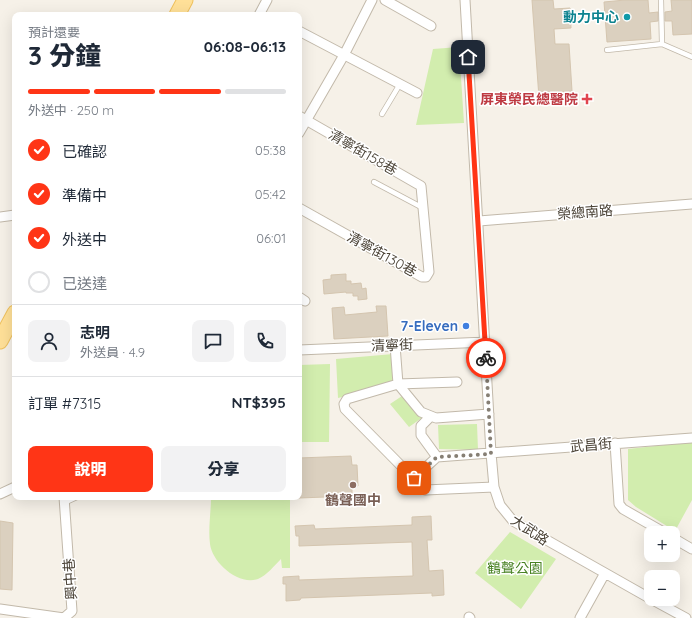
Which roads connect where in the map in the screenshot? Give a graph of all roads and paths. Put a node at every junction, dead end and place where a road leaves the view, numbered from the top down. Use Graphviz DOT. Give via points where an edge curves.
graph roads {
  1 [pos="185,0"];
  2 [pos="267,0"];
  3 [pos="372,0"];
  4 [pos="385,0"];
  5 [pos="465,0"];
  6 [pos="661,0"];
  7 [pos="179,12"];
  8 [pos="264,12"];
  9 [pos="431,26"];
  10 [pos="302,33"];
  11 [pos="662,44"];
  12 [pos="607,50"];
  13 [pos="344,55"];
  14 [pos="692,57"];
  15 [pos="400,84"];
  16 [pos="417,93"];
  17 [pos="382,114"];
  18 [pos="303,117"];
  19 [pos="374,182"];
  20 [pos="421,186"];
  21 [pos="692,204"];
  22 [pos="423,208"];
  23 [pos="302,210"];
  24 [pos="12,216"];
  25 [pos="0,217"];
  26 [pos="479,221"];
  27 [pos="12,319"];
  28 [pos="0,341"];
  29 [pos="486,342"];
  30 [pos="395,345"];
  31 [pos="302,350"];
  32 [pos="457,382"];
  33 [pos="398,384"];
  34 [pos="489,414"];
  35 [pos="430,417"];
  36 [pos="692,438"];
  37 [pos="615,443"];
  38 [pos="491,454"];
  39 [pos="437,457"];
  40 [pos="414,478"];
  41 [pos="494,487"];
  42 [pos="12,488"];
  43 [pos="0,494"];
  44 [pos="64,500"];
  45 [pos="652,526"];
  46 [pos="680,542"];
  47 [pos="692,549"];
  48 [pos="605,573"];
  49 [pos="644,595"];
  50 [pos="664,606"];
  51 [pos="0,609"];
  52 [pos="580,618"];
  53 [pos="686,618"];
  1 -- 7 [label="main road"];
  2 -- 8 [label="street"];
  3 -- 13 [label="street"];
  4 -- 9 [label="street"];
  5 -- 26 [label="street, 大武路"];
  6 -- 11 [label="lane"];
  10 -- 13 [label="street"];
  11 -- 12 [label="lane"];
  11 -- 14 [label="lane"];
  13 -- 15 [label="street"];
  13 -- 18 [label="street"];
  15 -- 16 [label="street"];
  15 -- 17 [label="lane"];
  18 -- 20 [label="street, 清寧街158巷"];
  19 -- 22 [label="lane"];
  20 -- 22 [label="street, 清寧街130巷"];
  21 -- 26 [label="street, 榮總南路"];
  22 -- 23 [label="street, 清寧街130巷" via="430,268 426,276"];
  24 -- 25 [label="street"];
  26 -- 29 [label="street, 大武路"];
  27 -- 28 [label="main road"];
  29 -- 30 [label="street, 清寧街"];
  29 -- 34 [label="street, 大武路"];
  30 -- 31 [label="street, 清寧街"];
  30 -- 33 [label="street"];
  32 -- 33 [label="street"];
  33 -- 35 [label="street" via="421,412"];
  33 -- 40 [label="street" via="347,399 344,404 345,409"];
  34 -- 35 [label="street"];
  34 -- 38 [label="street, 大武路"];
  35 -- 39 [label="street" via="421,426 421,435"];
  36 -- 37 [label="street, 武昌街"];
  37 -- 38 [label="street, 武昌街"];
  37 -- 45 [label="street" via="619,504"];
  38 -- 39 [label="street, 武昌街"];
  38 -- 41 [label="street, 大武路"];
  39 -- 40 [label="street"];
  40 -- 41 [label="street" via="425,490"];
  41 -- 48 [label="street, 大武路" via="500,505 513,521"];
  42 -- 43 [label="street"];
  44 -- 51 [label="street, 興中巷" via="72,611 64,618"];
  46 -- 47 [label="street"];
  48 -- 49 [label="street, 大武路"];
  48 -- 52 [label="street"];
  50 -- 53 [label="street, 大武路"];
}
